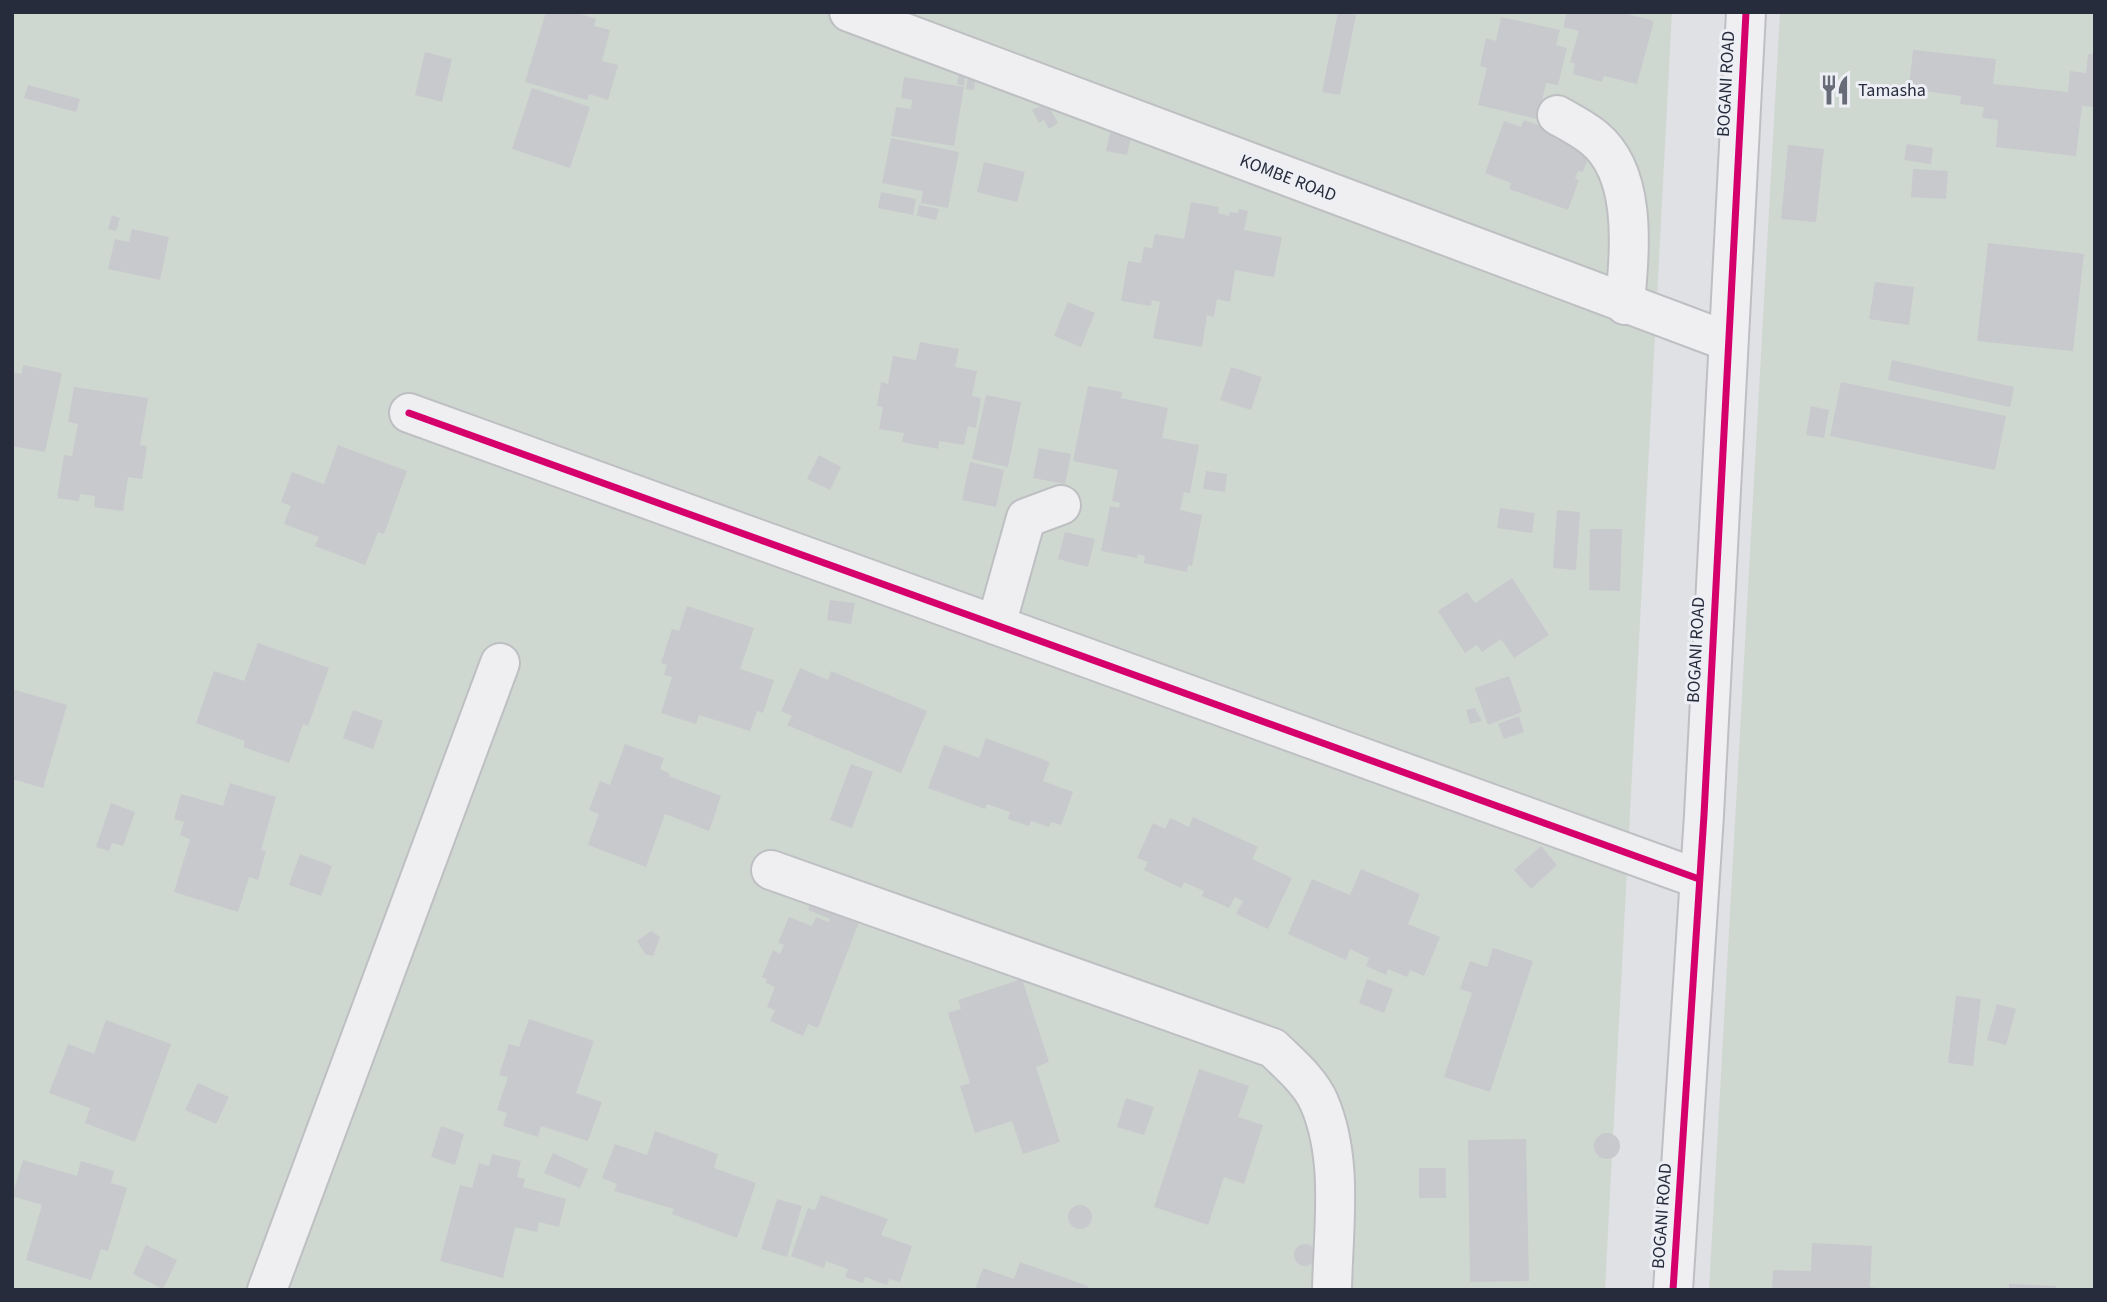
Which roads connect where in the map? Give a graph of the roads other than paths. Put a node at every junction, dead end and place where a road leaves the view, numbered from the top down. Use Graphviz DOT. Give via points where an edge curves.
graph roads {
  1 [pos="849,12"];
  2 [pos="1746,12"];
  3 [pos="1557,115"];
  4 [pos="1625,305"];
  5 [pos="1727,341"];
  6 [pos="409,413"];
  7 [pos="1061,505"];
  8 [pos="996,625"];
  9 [pos="500,663"];
  10 [pos="771,870"];
  11 [pos="1699,879"];
  12 [pos="267,1290"];
  13 [pos="1332,1290"];
  14 [pos="1673,1290"];
  1 -- 4 [label="street, KOMBE ROAD"];
  2 -- 5 [label="street, BOGANI ROAD"];
  3 -- 4 [label="street" via="1594,139 1608,153 1617,173 1629,219"];
  4 -- 5 [label="street, KOMBE ROAD"];
  5 -- 11 [label="street, BOGANI ROAD"];
  6 -- 8 [label="street"];
  7 -- 8 [label="street" via="1026,518"];
  8 -- 11 [label="street"];
  9 -- 12 [label="street"];
  10 -- 13 [label="street" via="1273,1048 1318,1100 1328,1132 1335,1170"];
  11 -- 14 [label="street, BOGANI ROAD"];
}
